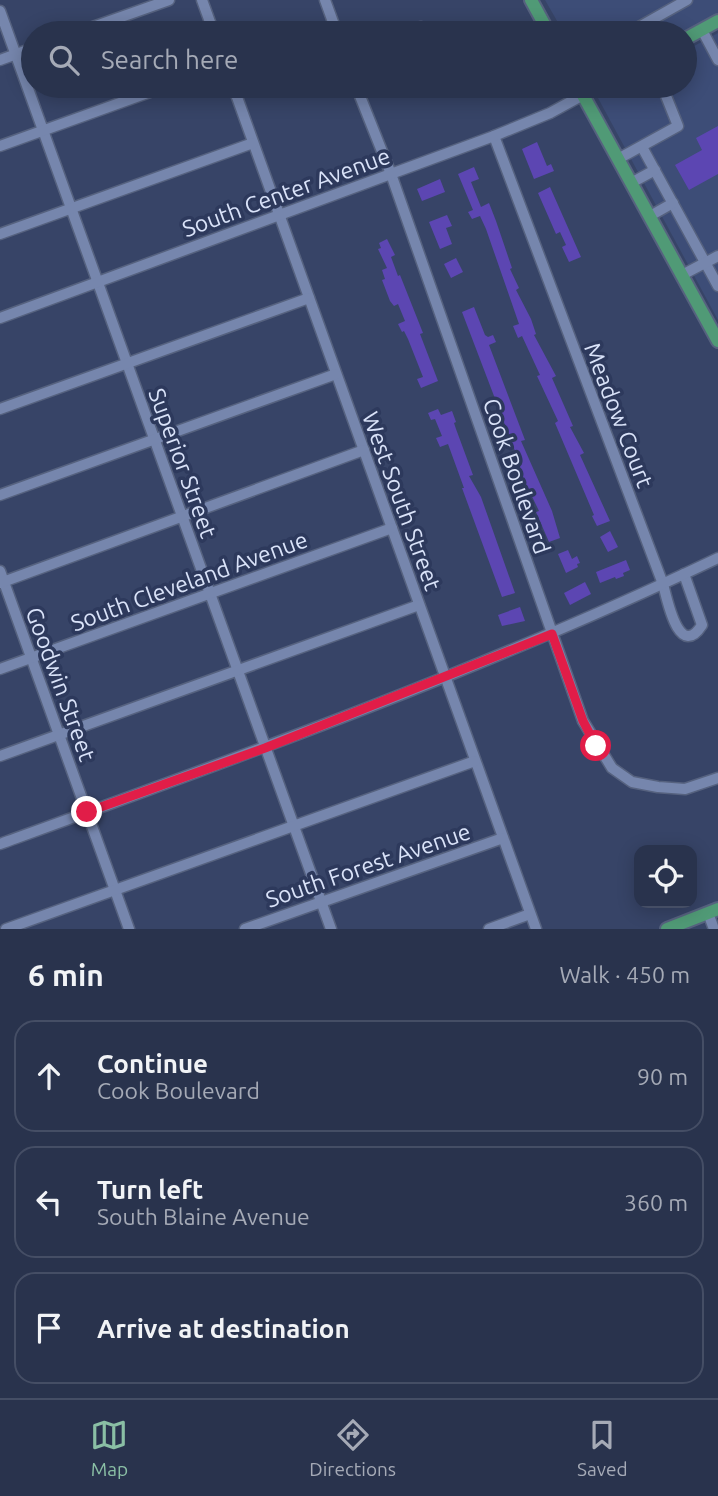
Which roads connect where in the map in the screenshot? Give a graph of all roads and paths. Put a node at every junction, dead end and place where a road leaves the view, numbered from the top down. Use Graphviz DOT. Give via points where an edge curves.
graph roads {
  1 [pos="169,0"];
  2 [pos="202,0"];
  3 [pos="325,0"];
  4 [pos="531,0"];
  5 [pos="687,0"];
  6 [pos="0,11"];
  7 [pos="110,21"];
  8 [pos="210,21"];
  9 [pos="333,21"];
  10 [pos="543,21"];
  11 [pos="650,21"];
  12 [pos="718,22"];
  13 [pos="702,30"];
  14 [pos="697,33"];
  15 [pos="21,53"];
  16 [pos="16,55"];
  17 [pos="0,60"];
  18 [pos="718,60"];
  19 [pos="21,69"];
  20 [pos="31,98"];
  21 [pos="134,98"];
  22 [pos="237,98"];
  23 [pos="361,98"];
  24 [pos="570,98"];
  25 [pos="585,98"];
  26 [pos="667,98"];
  27 [pos="43,131"];
  28 [pos="494,136"];
  29 [pos="253,143"];
  30 [pos="0,146"];
  31 [pos="642,147"];
  32 [pos="618,159"];
  33 [pos="655,170"];
  34 [pos="391,174"];
  35 [pos="631,183"];
  36 [pos="673,203"];
  37 [pos="71,209"];
  38 [pos="279,215"];
  39 [pos="650,216"];
  40 [pos="0,234"];
  41 [pos="718,256"];
  42 [pos="705,262"];
  43 [pos="682,275"];
  44 [pos="97,282"];
  45 [pos="718,286"];
  46 [pos="309,298"];
  47 [pos="0,318"];
  48 [pos="718,341"];
  49 [pos="127,363"];
  50 [pos="336,374"];
  51 [pos="0,409"];
  52 [pos="154,439"];
  53 [pos="364,450"];
  54 [pos="0,495"];
  55 [pos="182,517"];
  56 [pos="392,528"];
  57 [pos="718,558"];
  58 [pos="684,574"];
  59 [pos="1,579"];
  60 [pos="663,584"];
  61 [pos="210,594"];
  62 [pos="419,605"];
  63 [pos="552,634"];
  64 [pos="31,658"];
  65 [pos="0,669"];
  66 [pos="238,671"];
  67 [pos="447,678"];
  68 [pos="59,735"];
  69 [pos="265,748"];
  70 [pos="0,757"];
  71 [pos="475,761"];
  72 [pos="718,778"];
  73 [pos="87,812"];
  74 [pos="293,826"];
  75 [pos="503,838"];
  76 [pos="0,844"];
  77 [pos="115,890"];
  78 [pos="321,902"];
  79 [pos="713,911"];
  80 [pos="530,914"];
  81 [pos="673,928"];
  82 [pos="6,929"];
  83 [pos="129,929"];
  84 [pos="245,929"];
  85 [pos="331,929"];
  86 [pos="489,929"];
  87 [pos="536,929"];
  88 [pos="714,929"];
  1 -- 7 [label="street"];
  2 -- 8 [label="street"];
  3 -- 9 [label="street"];
  4 -- 10 [label="main road"];
  5 -- 11 [label="street"];
  6 -- 16 [label="street, Superior Street"];
  12 -- 13 [label="main road"];
  13 -- 14 [label="main road"];
  13 -- 18 [label="street"];
  15 -- 16 [label="street"];
  16 -- 17 [label="street"];
  16 -- 19 [label="street, Superior Street"];
  20 -- 27 [label="street, Superior Street"];
  21 -- 27 [label="street"];
  22 -- 29 [label="street, West South Street"];
  23 -- 34 [label="street, Cook Boulevard"];
  24 -- 28 [label="street, South Center Avenue" via="550,113"];
  25 -- 32 [label="main road"];
  26 -- 31 [label="street" via="678,126"];
  27 -- 30 [label="street"];
  27 -- 37 [label="street, Superior Street"];
  28 -- 34 [label="street, South Center Avenue"];
  28 -- 60 [label="street, Meadow Court"];
  29 -- 37 [label="street"];
  29 -- 38 [label="street, West South Street"];
  31 -- 32 [label="street"];
  31 -- 33 [label="street"];
  32 -- 35 [label="main road"];
  33 -- 35 [label="street"];
  33 -- 36 [label="street"];
  34 -- 38 [label="street, South Center Avenue"];
  34 -- 63 [label="street, Cook Boulevard"];
  35 -- 39 [label="main road"];
  36 -- 39 [label="street"];
  36 -- 42 [label="street"];
  37 -- 40 [label="street"];
  37 -- 44 [label="street, Superior Street"];
  38 -- 44 [label="street, South Center Avenue"];
  38 -- 46 [label="street, West South Street"];
  39 -- 43 [label="main road"];
  41 -- 42 [label="street"];
  42 -- 43 [label="street"];
  42 -- 45 [label="street"];
  43 -- 48 [label="main road"];
  44 -- 47 [label="street, South Center Avenue"];
  44 -- 49 [label="street, Superior Street"];
  46 -- 49 [label="street"];
  46 -- 50 [label="street, West South Street"];
  49 -- 51 [label="street"];
  49 -- 52 [label="street, Superior Street"];
  50 -- 52 [label="street"];
  50 -- 53 [label="street, West South Street"];
  52 -- 54 [label="street"];
  52 -- 55 [label="street, Superior Street"];
  53 -- 55 [label="street"];
  53 -- 56 [label="street, West South Street"];
  55 -- 59 [label="street"];
  55 -- 61 [label="street, Superior Street"];
  56 -- 61 [label="street, South Cleveland Avenue"];
  56 -- 62 [label="street, West South Street"];
  57 -- 58 [label="street"];
  58 -- 60 [label="street"];
  58 -- 60 [label="street, Meadow Court" via="702,625 691,635 679,632 674,623"];
  59 -- 64 [label="street, Goodwin Street"];
  60 -- 63 [label="street"];
  61 -- 64 [label="street, South Cleveland Avenue"];
  61 -- 66 [label="street, Superior Street"];
  62 -- 66 [label="street"];
  62 -- 67 [label="street, West South Street"];
  63 -- 67 [label="street"];
  63 -- 72 [label="street, Cook Boulevard" via="583,721 612,768 632,782 658,787 685,789"];
  64 -- 65 [label="street, South Cleveland Avenue"];
  64 -- 68 [label="street, Goodwin Street"];
  66 -- 68 [label="street"];
  66 -- 69 [label="street, Superior Street"];
  67 -- 69 [label="street"];
  67 -- 71 [label="street, West South Street"];
  68 -- 70 [label="street"];
  68 -- 73 [label="street, Goodwin Street"];
  69 -- 73 [label="street"];
  69 -- 74 [label="street, Superior Street"];
  71 -- 74 [label="street"];
  71 -- 75 [label="street, West South Street"];
  73 -- 76 [label="street"];
  73 -- 77 [label="street, Goodwin Street"];
  74 -- 77 [label="street"];
  74 -- 78 [label="street, Superior Street"];
  75 -- 78 [label="street, South Forest Avenue"];
  75 -- 80 [label="street, West South Street"];
  77 -- 82 [label="street"];
  77 -- 83 [label="street, Goodwin Street"];
  78 -- 84 [label="street, South Forest Avenue"];
  78 -- 85 [label="street, Superior Street"];
  79 -- 81 [label="main road"];
  79 -- 88 [label="street"];
  80 -- 86 [label="street"];
  80 -- 87 [label="street, West South Street"];
}
